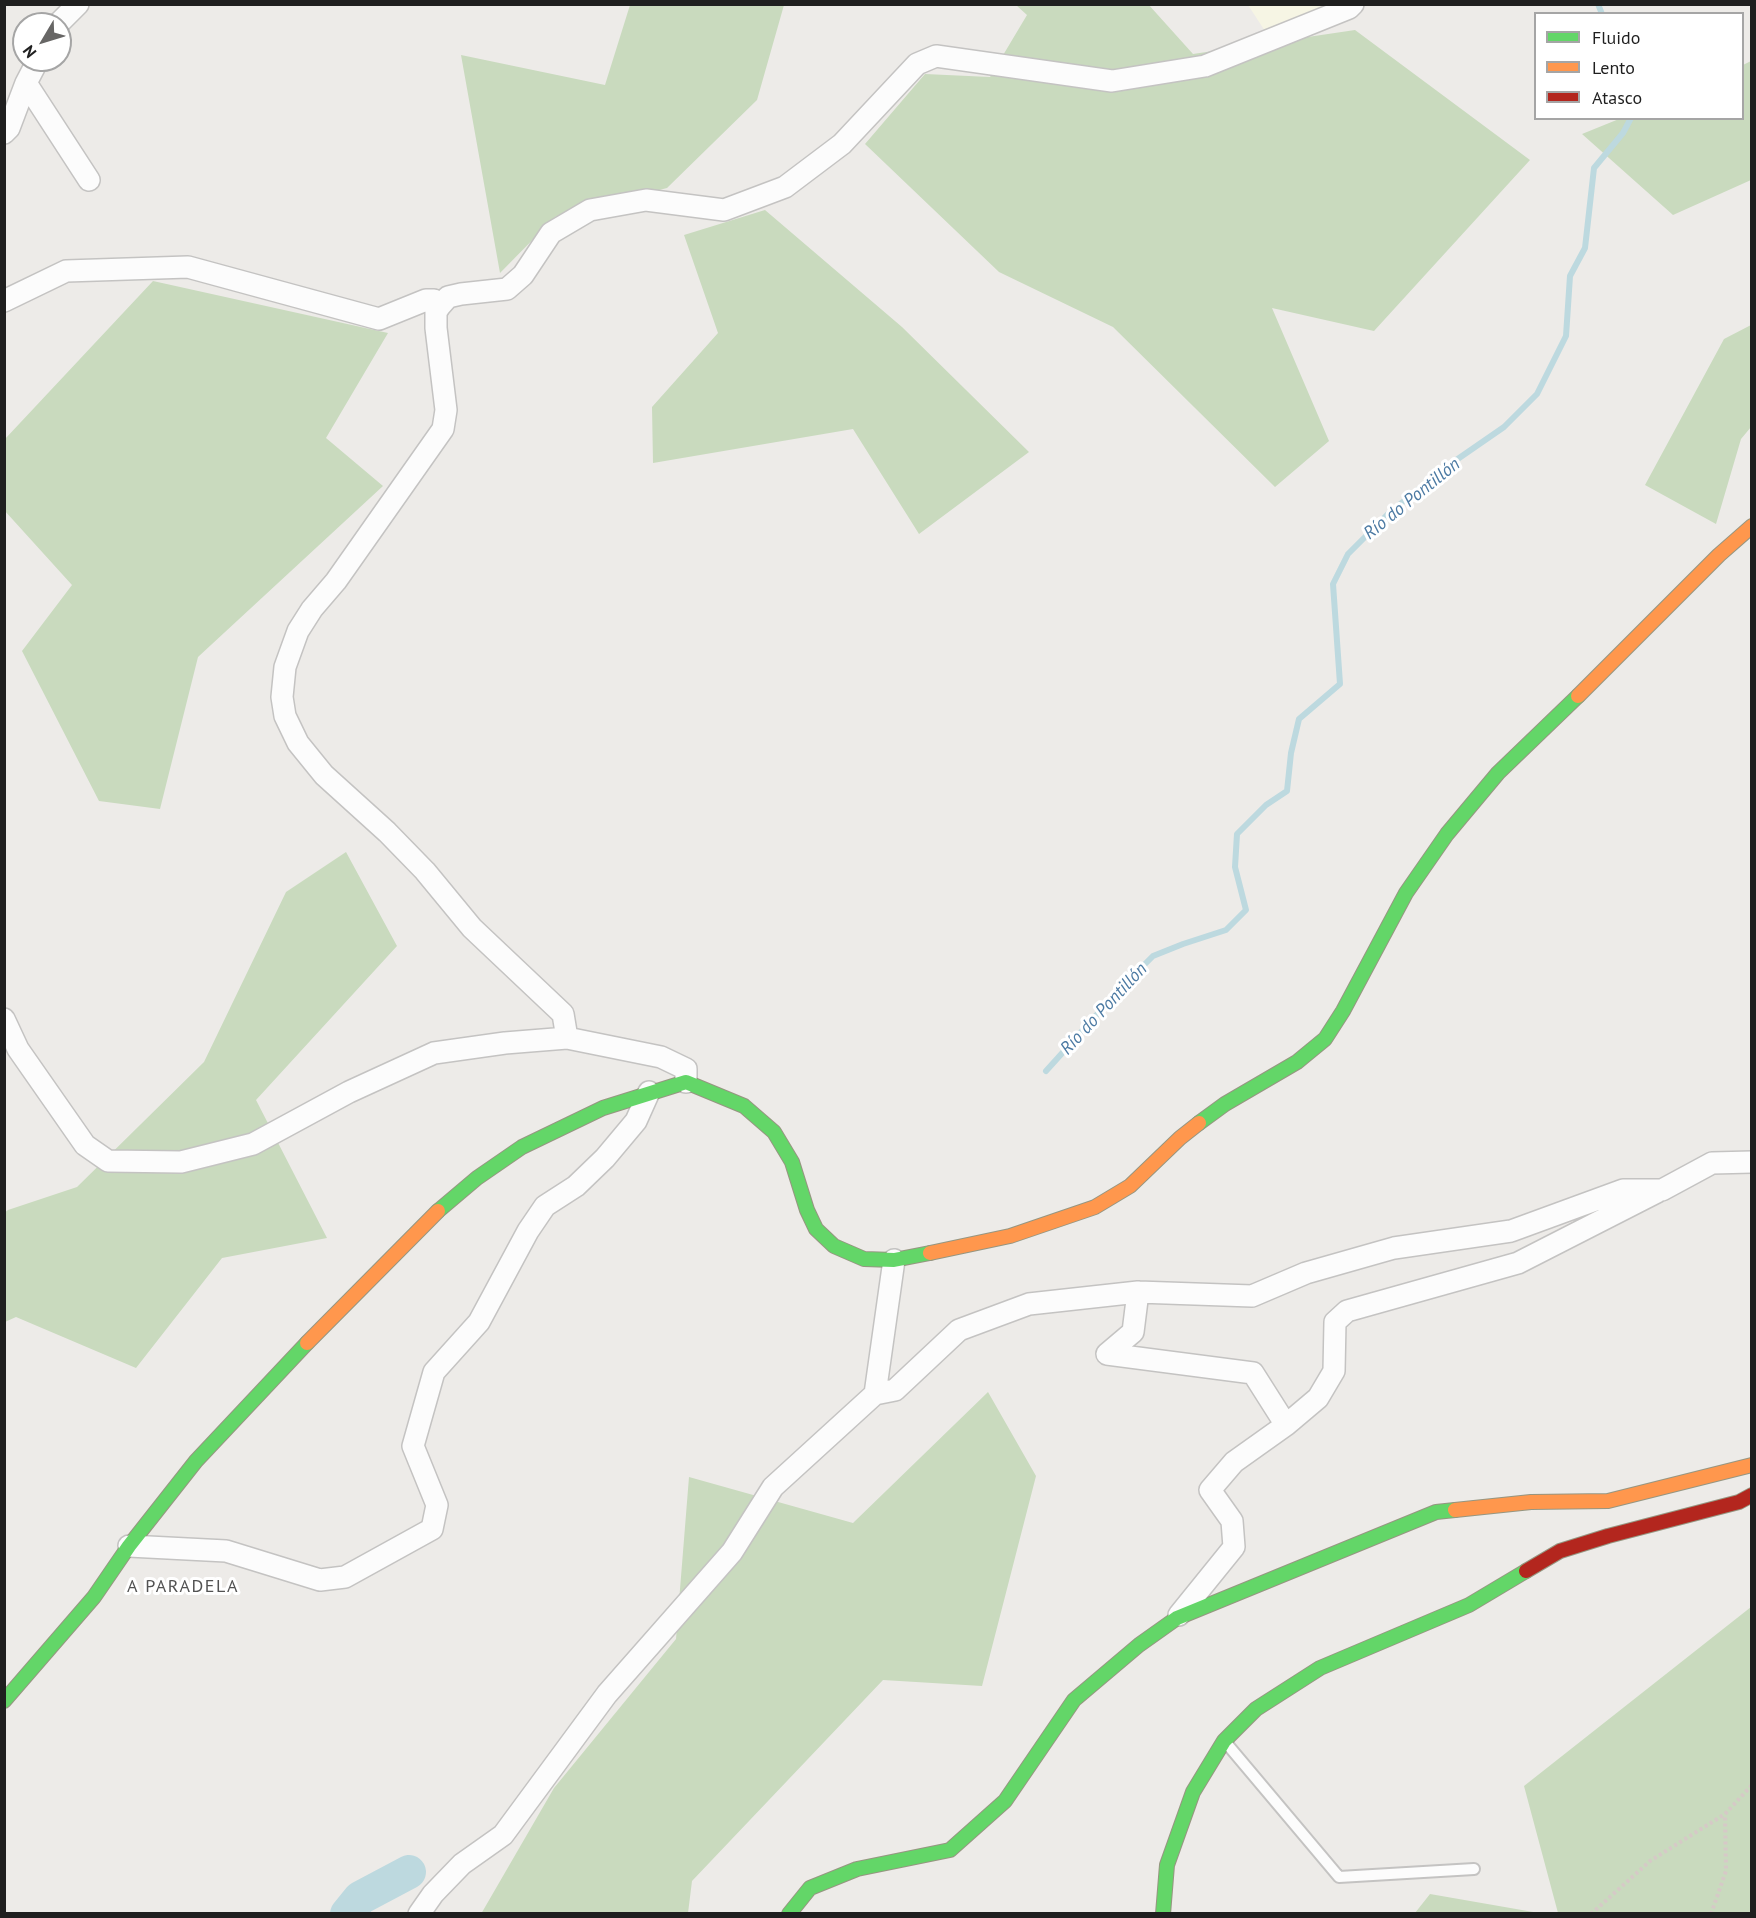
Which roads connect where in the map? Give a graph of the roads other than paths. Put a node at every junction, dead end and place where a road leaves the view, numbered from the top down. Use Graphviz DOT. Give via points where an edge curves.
graph roads {
  1 [pos="1351,6"];
  2 [pos="32,72"];
  3 [pos="26,83"];
  4 [pos="4,133"];
  5 [pos="89,180"];
  6 [pos="4,301"];
  7 [pos="440,306"];
  8 [pos="1752,526"];
  9 [pos="4,1019"];
  10 [pos="567,1038"];
  11 [pos="686,1082"];
  12 [pos="649,1092"];
  13 [pos="1752,1162"];
  14 [pos="1662,1190"];
  15 [pos="894,1260"];
  16 [pos="1138,1292"];
  17 [pos="875,1394"];
  18 [pos="1286,1425"];
  19 [pos="1752,1465"];
  20 [pos="1752,1495"];
  21 [pos="129,1546"];
  22 [pos="1177,1618"];
  23 [pos="4,1701"];
  24 [pos="1224,1741"];
  25 [pos="1474,1869"];
  26 [pos="791,1913"];
  27 [pos="419,1914"];
  28 [pos="1163,1914"];
  1 -- 7 [label="street" via="1205,66 1112,81 936,56 917,64 842,144 785,187 724,210 646,200 590,210 551,233 523,275 507,289 448,297"];
  2 -- 3 [label="street"];
  3 -- 4 [label="street"];
  3 -- 5 [label="street"];
  6 -- 7 [label="street" via="66,272 188,267 379,319 426,300 434,300"];
  7 -- 10 [label="street" via="436,328 446,410 443,429 298,631 285,667 285,716 298,742 324,775 387,832 472,928 563,1014"];
  8 -- 15 [label="street" via="1498,773 1447,834 1406,894 1325,1040 1298,1062 1225,1104 1180,1138 1130,1186 1095,1208 1010,1236"];
  9 -- 10 [label="street" via="18,1049 85,1145 108,1161 181,1162 253,1144 349,1092 434,1053"];
  10 -- 11 [label="street" via="661,1057 686,1069"];
  11 -- 12 [label="street"];
  11 -- 15 [label="street" via="744,1106 774,1132 792,1162 816,1229 834,1246 864,1259"];
  12 -- 21 [label="street" via="603,1108 522,1147 440,1209 196,1461"];
  12 -- 21 [label="street" via="636,1121 605,1158 576,1186 545,1206 479,1322 434,1371 413,1446 437,1505 432,1529 345,1577 320,1580 226,1551"];
  13 -- 14 [label="street" via="1712,1163"];
  14 -- 16 [label="street" via="1623,1190 1512,1231 1394,1248 1306,1273 1252,1296"];
  14 -- 18 [label="street" via="1518,1263 1347,1311 1335,1322 1334,1371 1318,1398"];
  15 -- 17 [label="street"];
  16 -- 17 [label="street" via="1029,1304 960,1330 896,1390"];
  16 -- 18 [label="street" via="1132,1332 1107,1354 1253,1372"];
  17 -- 27 [label="street" via="773,1487 732,1552 607,1694 503,1835 462,1864"];
  18 -- 22 [label="street" via="1234,1462 1210,1490 1232,1521 1234,1547"];
  19 -- 22 [label="street" via="1608,1501 1531,1502 1436,1512"];
  20 -- 24 [label="street" via="1739,1502 1560,1551 1469,1605 1320,1668 1256,1709"];
  21 -- 23 [label="street" via="94,1597"];
  22 -- 26 [label="street" via="1138,1645 1074,1700 1005,1801 950,1850 857,1869 810,1888"];
  24 -- 25 [label="lane" via="1339,1877"];
  24 -- 28 [label="street" via="1193,1792 1167,1865"];
}
